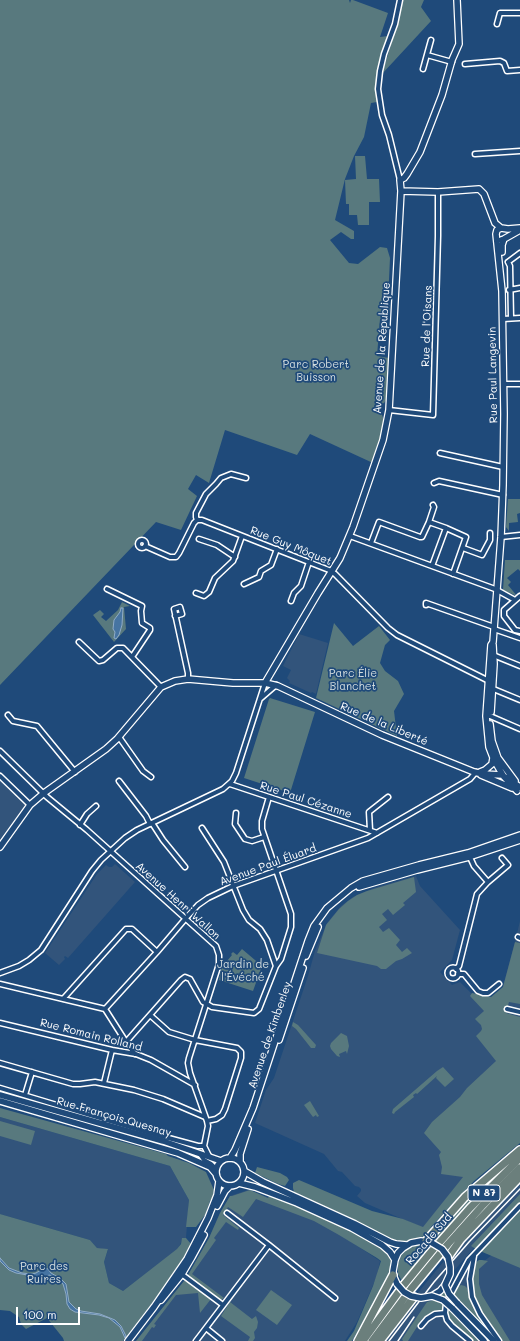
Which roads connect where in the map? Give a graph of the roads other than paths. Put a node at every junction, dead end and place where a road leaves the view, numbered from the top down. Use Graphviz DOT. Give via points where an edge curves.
graph roads {
  1 [pos="400,0"];
  2 [pos="457,0"];
  3 [pos="520,13"];
  4 [pos="497,24"];
  5 [pos="431,40"];
  6 [pos="427,55"];
  7 [pos="452,62"];
  8 [pos="465,64"];
  9 [pos="423,69"];
  10 [pos="520,70"];
  11 [pos="520,151"];
  12 [pos="475,154"];
  13 [pos="400,180"];
  14 [pos="401,191"];
  15 [pos="438,192"];
  16 [pos="492,218"];
  17 [pos="503,228"];
  18 [pos="520,229"];
  19 [pos="496,235"];
  20 [pos="505,238"];
  21 [pos="520,253"];
  22 [pos="504,262"];
  23 [pos="520,288"];
  24 [pos="510,290"];
  25 [pos="510,318"];
  26 [pos="520,318"];
  27 [pos="503,319"];
  28 [pos="504,384"];
  29 [pos="520,384"];
  30 [pos="389,410"];
  31 [pos="440,453"];
  32 [pos="504,467"];
  33 [pos="246,478"];
  34 [pos="434,483"];
  35 [pos="503,495"];
  36 [pos="433,505"];
  37 [pos="197,520"];
  38 [pos="429,522"];
  39 [pos="446,528"];
  40 [pos="490,533"];
  41 [pos="520,535"];
  42 [pos="242,536"];
  43 [pos="350,536"];
  44 [pos="501,537"];
  45 [pos="199,540"];
  46 [pos="371,543"];
  47 [pos="145,546"];
  48 [pos="462,548"];
  49 [pos="277,550"];
  50 [pos="235,557"];
  51 [pos="309,562"];
  52 [pos="432,566"];
  53 [pos="332,571"];
  54 [pos="453,574"];
  55 [pos="244,584"];
  56 [pos="107,589"];
  57 [pos="497,590"];
  58 [pos="196,593"];
  59 [pos="520,596"];
  60 [pos="515,600"];
  61 [pos="291,601"];
  62 [pos="426,605"];
  63 [pos="175,616"];
  64 [pos="494,628"];
  65 [pos="520,631"];
  66 [pos="520,638"];
  67 [pos="79,642"];
  68 [pos="492,655"];
  69 [pos="132,657"];
  70 [pos="520,666"];
  71 [pos="188,679"];
  72 [pos="491,681"];
  73 [pos="265,682"];
  74 [pos="276,686"];
  75 [pos="161,687"];
  76 [pos="491,688"];
  77 [pos="260,700"];
  78 [pos="520,700"];
  79 [pos="8,715"];
  80 [pos="488,716"];
  81 [pos="520,729"];
  82 [pos="119,737"];
  83 [pos="0,751"];
  84 [pos="492,756"];
  85 [pos="502,765"];
  86 [pos="75,772"];
  87 [pos="475,772"];
  88 [pos="502,775"];
  89 [pos="0,776"];
  90 [pos="486,777"];
  91 [pos="151,778"];
  92 [pos="119,781"];
  93 [pos="230,784"];
  94 [pos="519,789"];
  95 [pos="44,793"];
  96 [pos="268,797"];
  97 [pos="388,797"];
  98 [pos="30,805"];
  99 [pos="96,806"];
  100 [pos="236,813"];
  101 [pos="151,823"];
  102 [pos="80,825"];
  103 [pos="202,828"];
  104 [pos="370,830"];
  105 [pos="377,834"];
  106 [pos="520,836"];
  107 [pos="264,837"];
  108 [pos="520,840"];
  109 [pos="0,847"];
  110 [pos="111,852"];
  111 [pos="468,855"];
  112 [pos="502,858"];
  113 [pos="185,867"];
  114 [pos="277,870"];
  115 [pos="488,882"];
  116 [pos="233,886"];
  117 [pos="322,916"];
  118 [pos="186,918"];
  119 [pos="157,952"];
  120 [pos="276,966"];
  121 [pos="456,969"];
  122 [pos="0,973"];
  123 [pos="458,974"];
  124 [pos="0,984"];
  125 [pos="499,984"];
  126 [pos="63,999"];
  127 [pos="207,1004"];
  128 [pos="105,1008"];
  129 [pos="507,1009"];
  130 [pos="520,1012"];
  131 [pos="150,1015"];
  132 [pos="0,1023"];
  133 [pos="195,1040"];
  134 [pos="126,1042"];
  135 [pos="112,1050"];
  136 [pos="136,1054"];
  137 [pos="0,1063"];
  138 [pos="32,1072"];
  139 [pos="104,1083"];
  140 [pos="195,1085"];
  141 [pos="0,1088"];
  142 [pos="0,1095"];
  143 [pos="25,1095"];
  144 [pos="0,1101"];
  145 [pos="206,1119"];
  146 [pos="203,1150"];
  147 [pos="520,1150"];
  148 [pos="230,1158"];
  149 [pos="520,1158"];
  150 [pos="221,1161"];
  151 [pos="240,1162"];
  152 [pos="201,1163"];
  153 [pos="520,1168"];
  154 [pos="244,1171"];
  155 [pos="216,1172"];
  156 [pos="520,1177"];
  157 [pos="219,1181"];
  158 [pos="239,1183"];
  159 [pos="230,1186"];
  160 [pos="520,1206"];
  161 [pos="227,1213"];
  162 [pos="429,1242"];
  163 [pos="269,1245"];
  164 [pos="407,1245"];
  165 [pos="476,1253"];
  166 [pos="448,1257"];
  167 [pos="395,1260"];
  168 [pos="180,1272"];
  169 [pos="393,1275"];
  170 [pos="458,1283"];
  171 [pos="467,1283"];
  172 [pos="445,1285"];
  173 [pos="432,1296"];
  174 [pos="414,1297"];
  175 [pos="335,1298"];
  176 [pos="223,1304"];
  177 [pos="445,1313"];
  178 [pos="421,1326"];
  179 [pos="206,1328"];
  180 [pos="128,1341"];
  181 [pos="196,1341"];
  182 [pos="222,1341"];
  183 [pos="358,1341"];
  184 [pos="363,1341"];
  185 [pos="372,1341"];
  186 [pos="380,1341"];
  187 [pos="470,1341"];
  188 [pos="484,1341"];
  189 [pos="494,1341"];
  190 [pos="499,1341"];
  1 -- 13 [label="street" via="395,24 384,54 378,89 382,115"];
  2 -- 7 [label="street" via="459,44"];
  3 -- 4 [label="street" via="500,14"];
  5 -- 6 [label="street"];
  6 -- 7 [label="street"];
  6 -- 9 [label="street"];
  7 -- 13 [label="street" via="420,152 407,174"];
  8 -- 10 [label="street" via="500,61 504,63 507,71"];
  11 -- 12 [label="street"];
  13 -- 14 [label="street, Avenue de la République"];
  14 -- 15 [label="street"];
  14 -- 30 [label="street, Avenue de la République"];
  15 -- 16 [label="street, Rue Paul Langevin" via="479,189 484,194"];
  15 -- 30 [label="street, Rue de l'Oisans" via="432,415"];
  16 -- 17 [label="street"];
  16 -- 19 [label="street, Rue Paul Langevin"];
  17 -- 18 [label="street"];
  17 -- 19 [label="street" via="497,230"];
  17 -- 20 [label="street" via="508,233"];
  18 -- 20 [label="street"];
  19 -- 20 [label="street" via="500,240"];
  19 -- 22 [label="street, Rue Paul Langevin"];
  20 -- 22 [label="street, Rue Paul Langevin" via="501,247"];
  21 -- 22 [label="street"];
  22 -- 24 [label="street" via="510,266"];
  22 -- 27 [label="street, Rue Paul Langevin"];
  23 -- 24 [label="street"];
  24 -- 25 [label="street"];
  25 -- 26 [label="street"];
  25 -- 27 [label="street"];
  27 -- 28 [label="street, Rue Paul Langevin"];
  28 -- 29 [label="street"];
  28 -- 32 [label="street, Rue Paul Langevin"];
  30 -- 43 [label="street, Avenue de la République" via="380,451"];
  31 -- 32 [label="street"];
  32 -- 35 [label="street, Rue Paul Langevin"];
  33 -- 37 [label="street" via="231,474 221,478 206,494 196,513"];
  34 -- 35 [label="street" via="439,481"];
  35 -- 44 [label="street, Rue Paul Langevin"];
  36 -- 38 [label="street"];
  37 -- 42 [label="street, Rue Guy Môquet"];
  37 -- 47 [label="street" via="176,557 170,557"];
  38 -- 39 [label="street"];
  38 -- 46 [label="street" via="420,538 379,522"];
  39 -- 48 [label="street" via="465,535"];
  39 -- 52 [label="street"];
  40 -- 48 [label="street" via="490,540 482,555"];
  41 -- 44 [label="street"];
  42 -- 49 [label="street, Rue Guy Môquet"];
  42 -- 50 [label="street"];
  43 -- 46 [label="street"];
  43 -- 53 [label="street, Avenue de la République"];
  44 -- 57 [label="street, Rue Paul Langevin"];
  45 -- 50 [label="street" via="217,545"];
  46 -- 52 [label="street"];
  48 -- 54 [label="street"];
  49 -- 51 [label="street, Rue Guy Môquet"];
  49 -- 55 [label="street" via="271,565 261,571 259,577"];
  50 -- 58 [label="street" via="215,578 206,595"];
  51 -- 53 [label="street, Rue Guy Môquet"];
  51 -- 61 [label="street" via="301,586"];
  52 -- 54 [label="street"];
  53 -- 72 [label="street, Rue Guy Môquet" via="397,635"];
  53 -- 73 [label="street, Avenue de la République"];
  54 -- 57 [label="street"];
  56 -- 69 [label="street" via="142,606 142,623 150,630"];
  57 -- 60 [label="street"];
  57 -- 64 [label="street, Rue Paul Langevin"];
  59 -- 60 [label="street"];
  60 -- 65 [label="street" via="504,610 504,616 515,630"];
  62 -- 64 [label="street"];
  63 -- 71 [label="street"];
  64 -- 66 [label="street"];
  64 -- 68 [label="street, Rue Paul Langevin"];
  67 -- 69 [label="street" via="99,661 119,647"];
  68 -- 70 [label="street"];
  68 -- 72 [label="street, Rue Paul Langevin"];
  69 -- 75 [label="street"];
  71 -- 73 [label="street" via="234,683"];
  71 -- 75 [label="street"];
  72 -- 76 [label="street, Rue Paul Langevin"];
  73 -- 74 [label="street, Rue de la Liberté"];
  73 -- 77 [label="street"];
  74 -- 77 [label="street"];
  74 -- 87 [label="street, Rue de la Liberté" via="382,735"];
  75 -- 82 [label="street"];
  76 -- 78 [label="street"];
  76 -- 80 [label="street, Rue Paul Langevin"];
  77 -- 93 [label="street"];
  79 -- 86 [label="street" via="13,720 37,726"];
  80 -- 81 [label="street"];
  80 -- 84 [label="street, Rue Paul Langevin" via="487,731"];
  80 -- 85 [label="street, Rue Paul Langevin" via="492,741"];
  82 -- 86 [label="street"];
  82 -- 91 [label="street"];
  83 -- 95 [label="street, Avenue Henri Wallon"];
  84 -- 87 [label="street" via="492,764 482,772"];
  84 -- 88 [label="street, Rue Paul Langevin"];
  85 -- 88 [label="street"];
  85 -- 94 [label="street, Rue Paul Langevin"];
  86 -- 95 [label="street"];
  87 -- 88 [label="street, Rue de la Liberté"];
  87 -- 90 [label="street, Rue de la Liberté"];
  87 -- 105 [label="street, Avenue Paul Éluard" via="465,782"];
  88 -- 90 [label="street, Rue de la Liberté" via="497,780"];
  88 -- 94 [label="street, Rue Paul Langevin" via="508,783"];
  89 -- 98 [label="street"];
  90 -- 94 [label="street, Rue de la Liberté"];
  92 -- 101 [label="street"];
  93 -- 96 [label="street, Rue Paul Cézanne"];
  93 -- 101 [label="street" via="215,794"];
  95 -- 98 [label="street"];
  95 -- 102 [label="street, Avenue Henri Wallon"];
  96 -- 104 [label="street, Rue Paul Cézanne"];
  96 -- 107 [label="street" via="261,823"];
  97 -- 104 [label="street" via="369,812"];
  98 -- 109 [label="street"];
  99 -- 102 [label="street"];
  100 -- 107 [label="street" via="235,824 246,839 252,841"];
  101 -- 110 [label="street" via="130,834"];
  101 -- 113 [label="street"];
  102 -- 110 [label="street, Avenue Henri Wallon"];
  103 -- 116 [label="street" via="224,862"];
  104 -- 105 [label="street, Rue Paul Cézanne"];
  105 -- 114 [label="street, Avenue Paul Éluard"];
  106 -- 111 [label="street, Avenue de Kimberley"];
  107 -- 114 [label="street"];
  108 -- 111 [label="street, Avenue de Kimberley"];
  110 -- 118 [label="street, Avenue Henri Wallon"];
  110 -- 122 [label="street" via="92,871 41,950 19,966"];
  111 -- 115 [label="street"];
  111 -- 117 [label="street, Avenue de Kimberley" via="416,866 363,882 342,895"];
  112 -- 115 [label="street" via="508,865"];
  114 -- 116 [label="street, Avenue Paul Éluard"];
  114 -- 120 [label="street" via="292,920 281,959"];
  115 -- 121 [label="street" via="476,894 459,966"];
  116 -- 118 [label="street, Avenue Paul Éluard" via="208,898"];
  116 -- 120 [label="street" via="249,920 267,940"];
  117 -- 148 [label="street, Avenue de Kimberley" via="314,926 308,941 253,1108"];
  117 -- 151 [label="street, Avenue de Kimberley" via="245,1135"];
  118 -- 119 [label="street, Avenue Paul Éluard"];
  118 -- 127 [label="street, Avenue Henri Wallon" via="216,946 219,955 219,964"];
  119 -- 126 [label="street" via="132,929 126,929"];
  119 -- 128 [label="street, Avenue Paul Éluard"];
  120 -- 127 [label="street" via="259,1009 254,1013 212,1007"];
  121 -- 123 [label="street"];
  121 -- 123 [label="street" via="450,969 448,975 453,979"];
  123 -- 125 [label="street" via="464,974 478,991 483,993 488,993"];
  124 -- 126 [label="street"];
  126 -- 128 [label="street"];
  127 -- 131 [label="street" via="186,977"];
  127 -- 133 [label="street, Avenue Henri Wallon"];
  128 -- 134 [label="street"];
  129 -- 130 [label="street"];
  131 -- 133 [label="street" via="169,1032"];
  131 -- 134 [label="street"];
  132 -- 135 [label="street, Rue Romain Rolland"];
  133 -- 140 [label="street, Avenue Henri Wallon" via="188,1063"];
  133 -- 145 [label="street" via="236,1048 242,1055 222,1115 216,1119"];
  134 -- 136 [label="street"];
  135 -- 136 [label="street, Rue Romain Rolland"];
  135 -- 139 [label="street"];
  136 -- 140 [label="street, Rue Romain Rolland"];
  137 -- 138 [label="street"];
  138 -- 139 [label="street" via="73,1084"];
  138 -- 143 [label="street"];
  139 -- 145 [label="street" via="163,1099"];
  140 -- 145 [label="street, Avenue Henri Wallon"];
  141 -- 143 [label="street"];
  142 -- 146 [label="street, Rue François Quesnay"];
  143 -- 146 [label="street" via="198,1146"];
  144 -- 152 [label="street, Rue François Quesnay" via="178,1153"];
  145 -- 146 [label="street, Avenue Henri Wallon" via="208,1126"];
  146 -- 150 [label="street, Rue François Quesnay" via="209,1157"];
  146 -- 152 [label="street, Avenue Henri Wallon"];
  146 -- 155 [label="street" via="204,1160 211,1164"];
  147 -- 162 [label="highway" via="465,1196"];
  148 -- 150 [label="street"];
  148 -- 151 [label="street"];
  149 -- 184 [label="highway, Rocade Sud / N 87" via="436,1247 403,1286"];
  150 -- 155 [label="street"];
  151 -- 154 [label="street"];
  152 -- 155 [label="street, Rue François Quesnay"];
  153 -- 185 [label="highway, Rocade Sud / N 87" via="448,1244"];
  154 -- 158 [label="street"];
  154 -- 164 [label="street" via="390,1242"];
  155 -- 157 [label="street"];
  156 -- 166 [label="highway" via="456,1244"];
  157 -- 159 [label="street"];
  157 -- 168 [label="street" via="217,1195 208,1218"];
  158 -- 159 [label="street"];
  158 -- 167 [label="street" via="298,1203 352,1228 382,1245"];
  159 -- 168 [label="street" via="219,1200 200,1243"];
  160 -- 165 [label="street"];
  161 -- 163 [label="street"];
  162 -- 164 [label="street"];
  162 -- 166 [label="street, bridge" via="439,1246"];
  163 -- 175 [label="street"];
  163 -- 176 [label="street"];
  164 -- 167 [label="street" via="398,1253"];
  165 -- 170 [label="street"];
  165 -- 171 [label="street"];
  166 -- 172 [label="street, bridge" via="450,1272"];
  167 -- 169 [label="street"];
  168 -- 176 [label="street"];
  168 -- 180 [label="street"];
  169 -- 174 [label="street, bridge" via="404,1292"];
  169 -- 183 [label="highway"];
  170 -- 171 [label="street"];
  170 -- 177 [label="street" via="446,1303"];
  171 -- 190 [label="street" via="475,1306"];
  172 -- 173 [label="street"];
  172 -- 189 [label="street, bridge" via="449,1294"];
  173 -- 174 [label="street, bridge"];
  173 -- 188 [label="street, bridge" via="443,1300"];
  174 -- 186 [label="highway"];
  176 -- 179 [label="street"];
  177 -- 178 [label="street" via="435,1314"];
  177 -- 187 [label="street" via="452,1326"];
  179 -- 181 [label="street"];
  179 -- 182 [label="street"];
}
